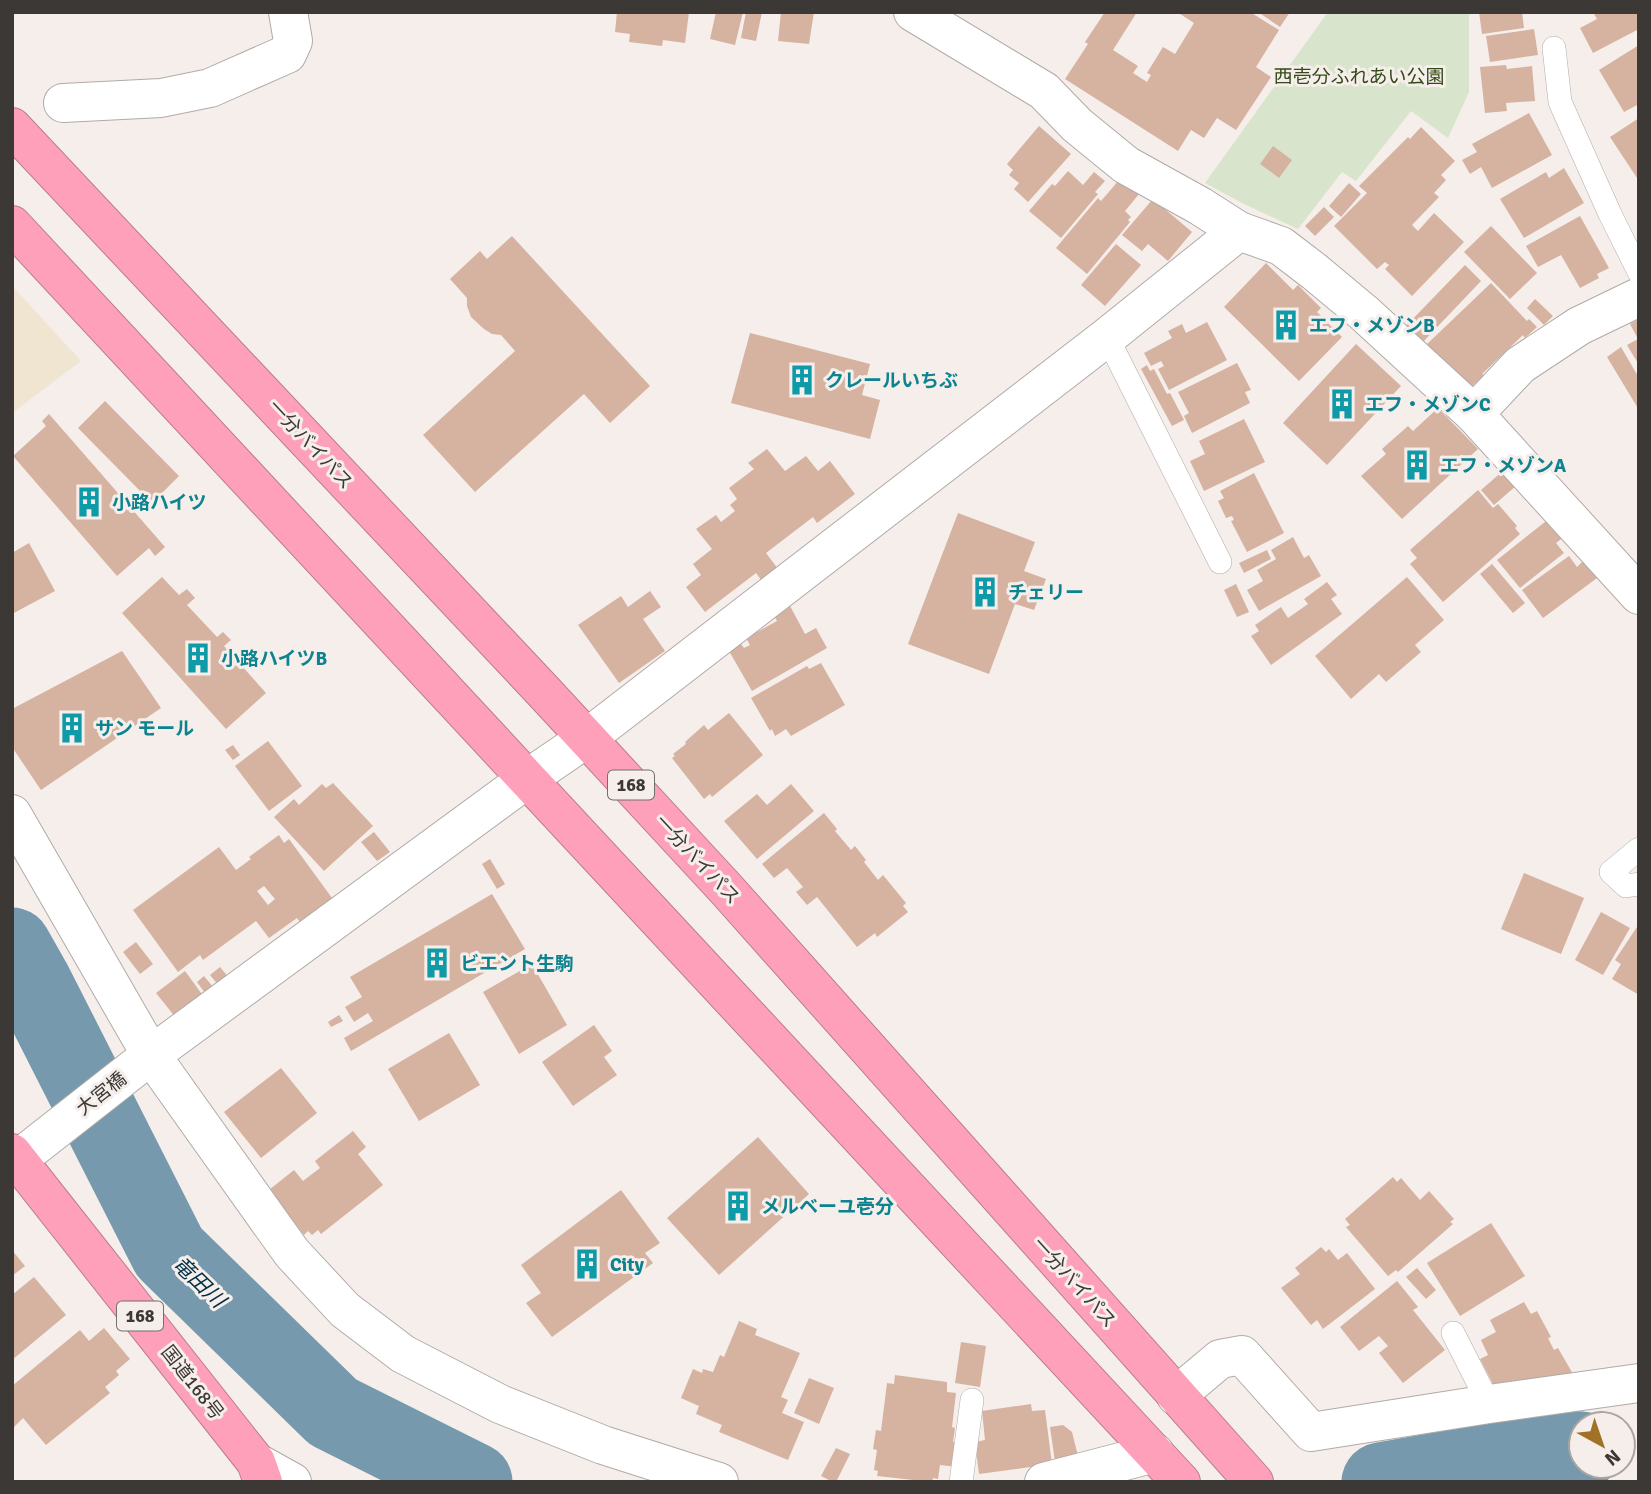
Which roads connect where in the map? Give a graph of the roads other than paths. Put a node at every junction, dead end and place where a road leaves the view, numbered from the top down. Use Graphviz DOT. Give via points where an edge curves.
graph roads {
  1 [pos="288,12"];
  2 [pos="913,12"];
  3 [pos="1554,48"];
  4 [pos="63,103"];
  5 [pos="12,127"];
  6 [pos="12,225"];
  7 [pos="1239,231"];
  8 [pos="1639,272"];
  9 [pos="1639,297"];
  10 [pos="1107,337"];
  11 [pos="1474,414"];
  12 [pos="1220,562"];
  13 [pos="1639,595"];
  14 [pos="587,738"];
  15 [pos="527,779"];
  16 [pos="12,814"];
  17 [pos="1639,849"];
  18 [pos="1639,884"];
  19 [pos="152,1055"];
  20 [pos="14,1159"];
  21 [pos="1452,1333"];
  22 [pos="1639,1383"];
  23 [pos="1176,1396"];
  24 [pos="972,1400"];
  25 [pos="1489,1404"];
  26 [pos="1155,1453"];
  27 [pos="1244,1470"];
  28 [pos="260,1472"];
  29 [pos="292,1482"];
  30 [pos="719,1482"];
  31 [pos="961,1482"];
  32 [pos="1044,1482"];
  33 [pos="1181,1482"];
  1 -- 4 [label="street" via="293,41 287,54 210,88 162,97"];
  2 -- 7 [label="street" via="1044,91 1126,165"];
  3 -- 8 [label="lane" via="1560,102"];
  5 -- 14 [label="highway, 一分バイパス / 168"];
  6 -- 15 [label="highway"];
  7 -- 10 [label="street, 大宮橋"];
  7 -- 11 [label="street" via="1281,246 1363,312"];
  9 -- 11 [label="street" via="1579,326 1520,365"];
  10 -- 12 [label="lane"];
  10 -- 14 [label="street, 大宮橋"];
  11 -- 13 [label="street"];
  14 -- 15 [label="street, 大宮橋"];
  14 -- 23 [label="highway, 一分バイパス / 168"];
  15 -- 19 [label="street, 大宮橋"];
  15 -- 26 [label="highway"];
  16 -- 19 [label="street"];
  17 -- 18 [label="lane" via="1611,873 1626,886"];
  19 -- 20 [label="street, 大宮橋"];
  19 -- 30 [label="street" via="292,1253 345,1310 403,1354 500,1404 603,1445"];
  20 -- 28 [label="highway, 国道168号 / 168"];
  21 -- 25 [label="lane"];
  22 -- 25 [label="street"];
  23 -- 25 [label="street" via="1220,1359 1242,1356 1311,1432"];
  23 -- 27 [label="highway, 一分バイパス / 168"];
  24 -- 31 [label="lane"];
  26 -- 32 [label="street"];
  26 -- 33 [label="highway"];
  28 -- 29 [label="street"];
}
